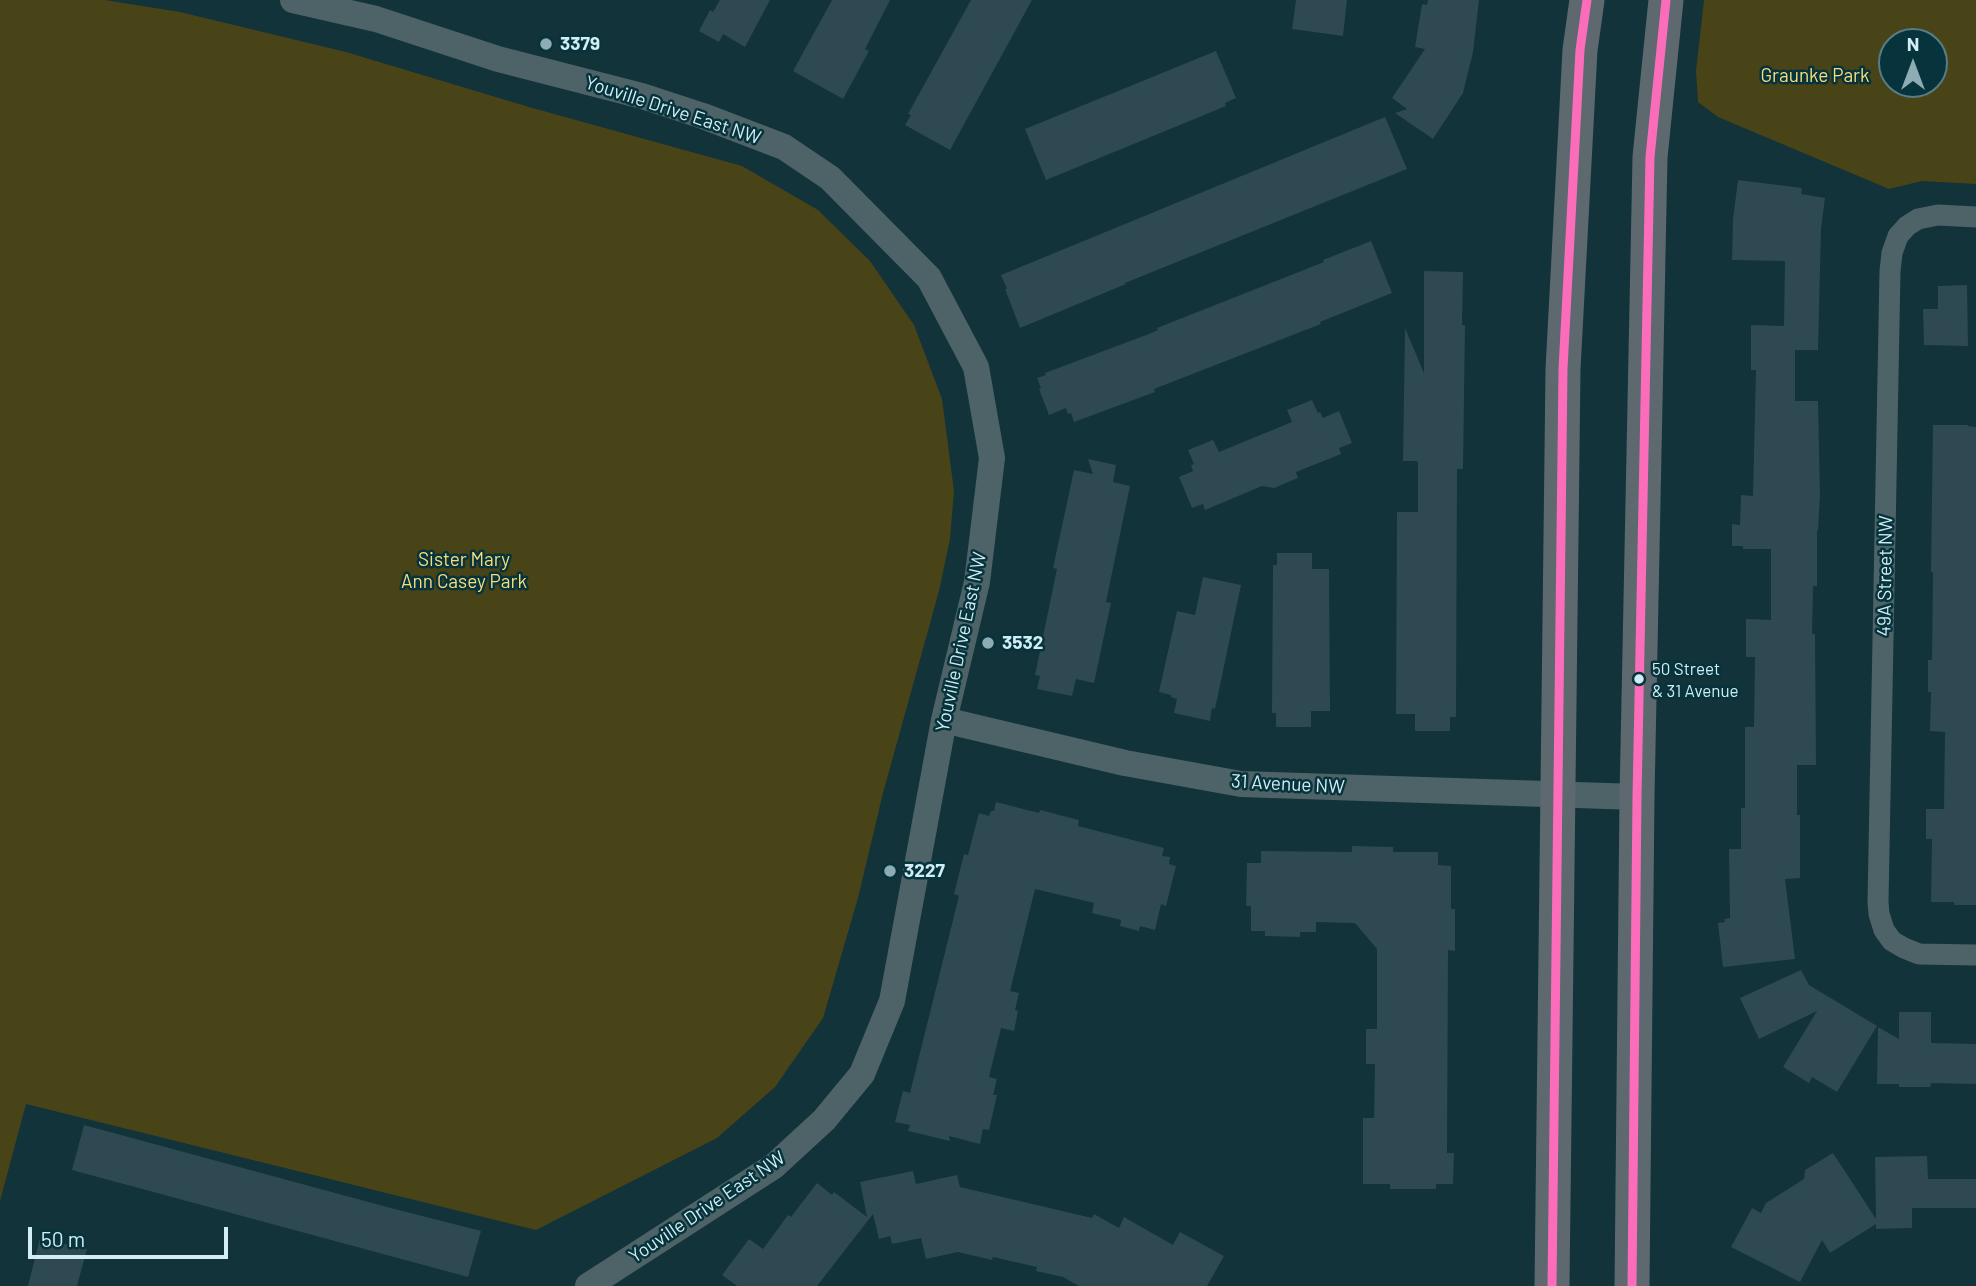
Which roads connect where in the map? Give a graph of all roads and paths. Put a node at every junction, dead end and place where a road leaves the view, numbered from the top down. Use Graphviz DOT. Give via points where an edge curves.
graph roads {
  1 [pos="293,0"];
  2 [pos="1587,0"];
  3 [pos="1666,0"];
  4 [pos="1976,217"];
  5 [pos="944,720"];
  6 [pos="1557,795"];
  7 [pos="1637,797"];
  8 [pos="1976,955"];
  9 [pos="588,1286"];
  10 [pos="1552,1286"];
  11 [pos="1632,1286"];
  1 -- 5 [label="street, Youville Drive East NW" via="376,19 498,58 642,96 784,147 830,178 929,278 976,367 992,458 977,582"];
  2 -- 6 [label="main road" via="1580,50 1563,369"];
  3 -- 7 [label="main road" via="1650,157"];
  4 -- 8 [label="street, 49A Street NW" via="1927,216 1907,226 1892,253 1878,902 1884,930 1904,948 1919,954"];
  5 -- 6 [label="street, 31 Avenue NW" via="1125,763 1241,784"];
  5 -- 9 [label="street, Youville Drive East NW" via="892,1001 863,1074 824,1120 774,1166"];
  6 -- 7 [label="street, 31 Avenue NW"];
  6 -- 10 [label="main road"];
  7 -- 11 [label="main road"];
}
